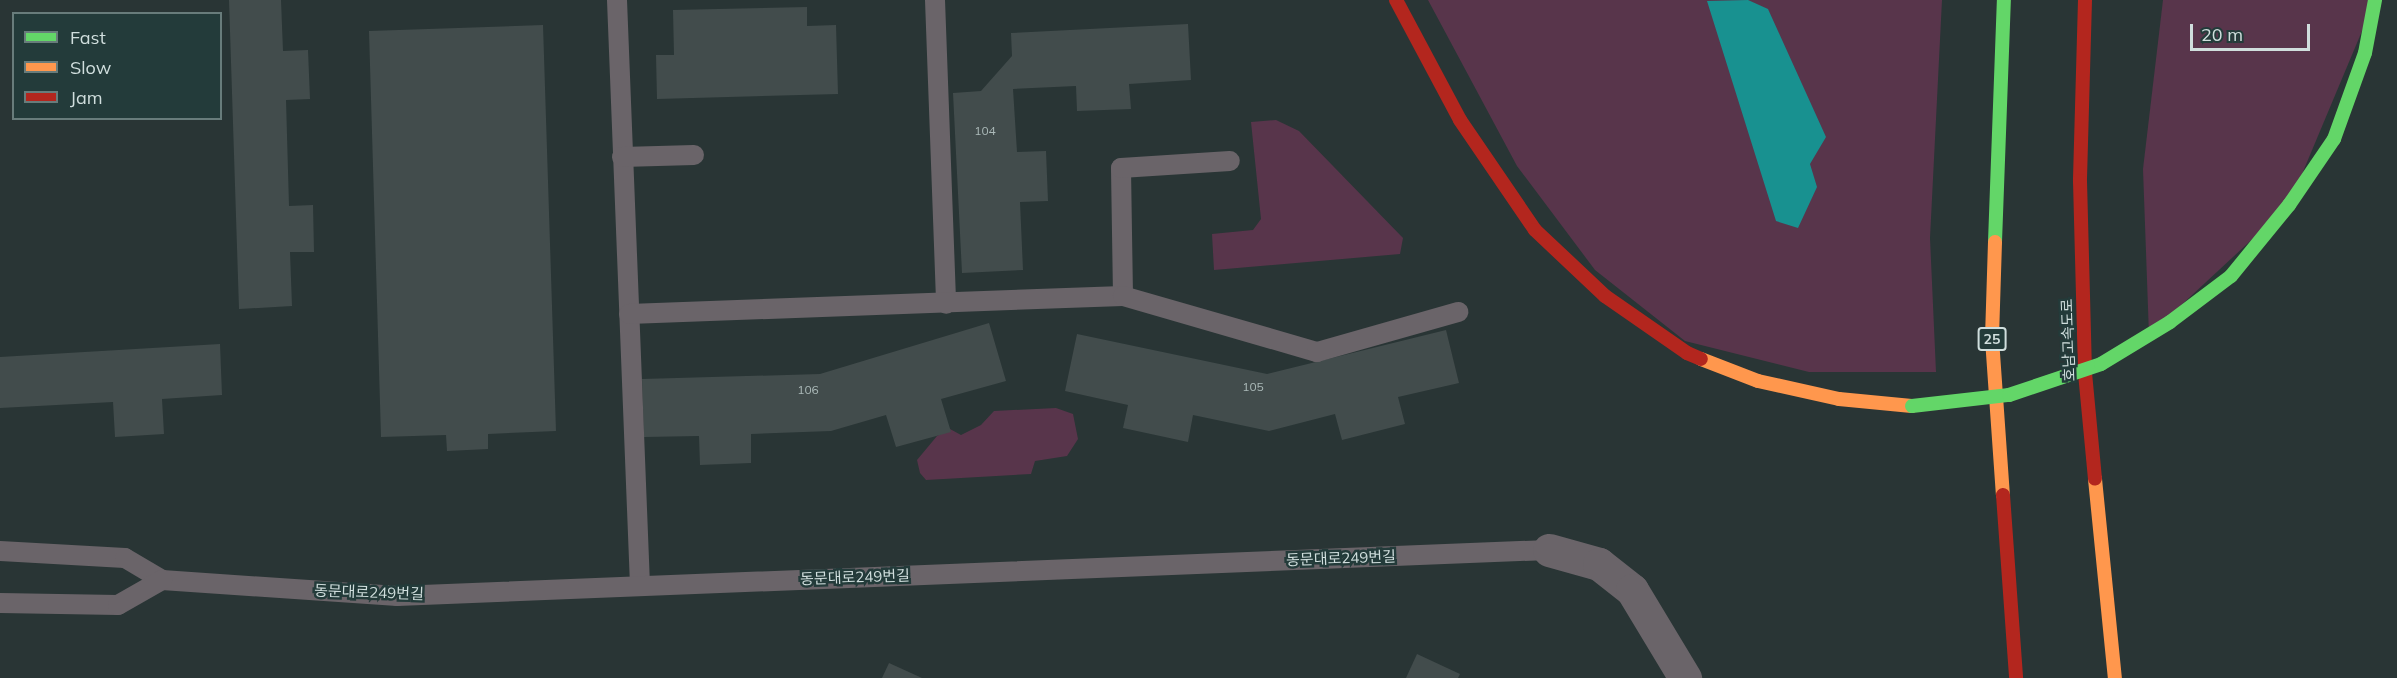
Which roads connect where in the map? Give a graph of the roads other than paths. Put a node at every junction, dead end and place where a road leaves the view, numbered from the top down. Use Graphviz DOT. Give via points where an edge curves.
graph roads {
  1 [pos="617,0"];
  2 [pos="935,0"];
  3 [pos="1396,0"];
  4 [pos="2004,0"];
  5 [pos="2085,0"];
  6 [pos="2375,0"];
  7 [pos="694,155"];
  8 [pos="622,157"];
  9 [pos="1230,161"];
  10 [pos="1123,296"];
  11 [pos="946,304"];
  12 [pos="1458,312"];
  13 [pos="629,314"];
  14 [pos="1549,550"];
  15 [pos="0,551"];
  16 [pos="162,580"];
  17 [pos="640,586"];
  18 [pos="0,603"];
  19 [pos="1685,678"];
  20 [pos="2016,678"];
  21 [pos="2115,678"];
  1 -- 8 [label="lane"];
  2 -- 11 [label="lane"];
  3 -- 6 [label="highway, bridge" via="1460,120 1535,230 1605,296 1687,353 1758,381 1839,399 1912,406 2009,395 2101,364 2170,322 2231,276 2289,205 2334,139 2365,53"];
  4 -- 20 [label="highway, 25" via="1992,339"];
  5 -- 21 [label="highway, 호남고속도로" via="2080,181 2085,373"];
  7 -- 8 [label="lane"];
  8 -- 13 [label="lane"];
  9 -- 10 [label="lane" via="1120,168"];
  10 -- 11 [label="lane"];
  10 -- 12 [label="lane" via="1317,352"];
  11 -- 13 [label="lane"];
  13 -- 17 [label="lane"];
  14 -- 17 [label="lane, 동문대로249번길"];
  14 -- 19 [label="street" via="1599,564 1632,590"];
  15 -- 16 [label="lane, 동문대로249번길" via="126,558"];
  16 -- 17 [label="lane, 동문대로249번길" via="397,596"];
  16 -- 18 [label="lane" via="118,604"];
}
